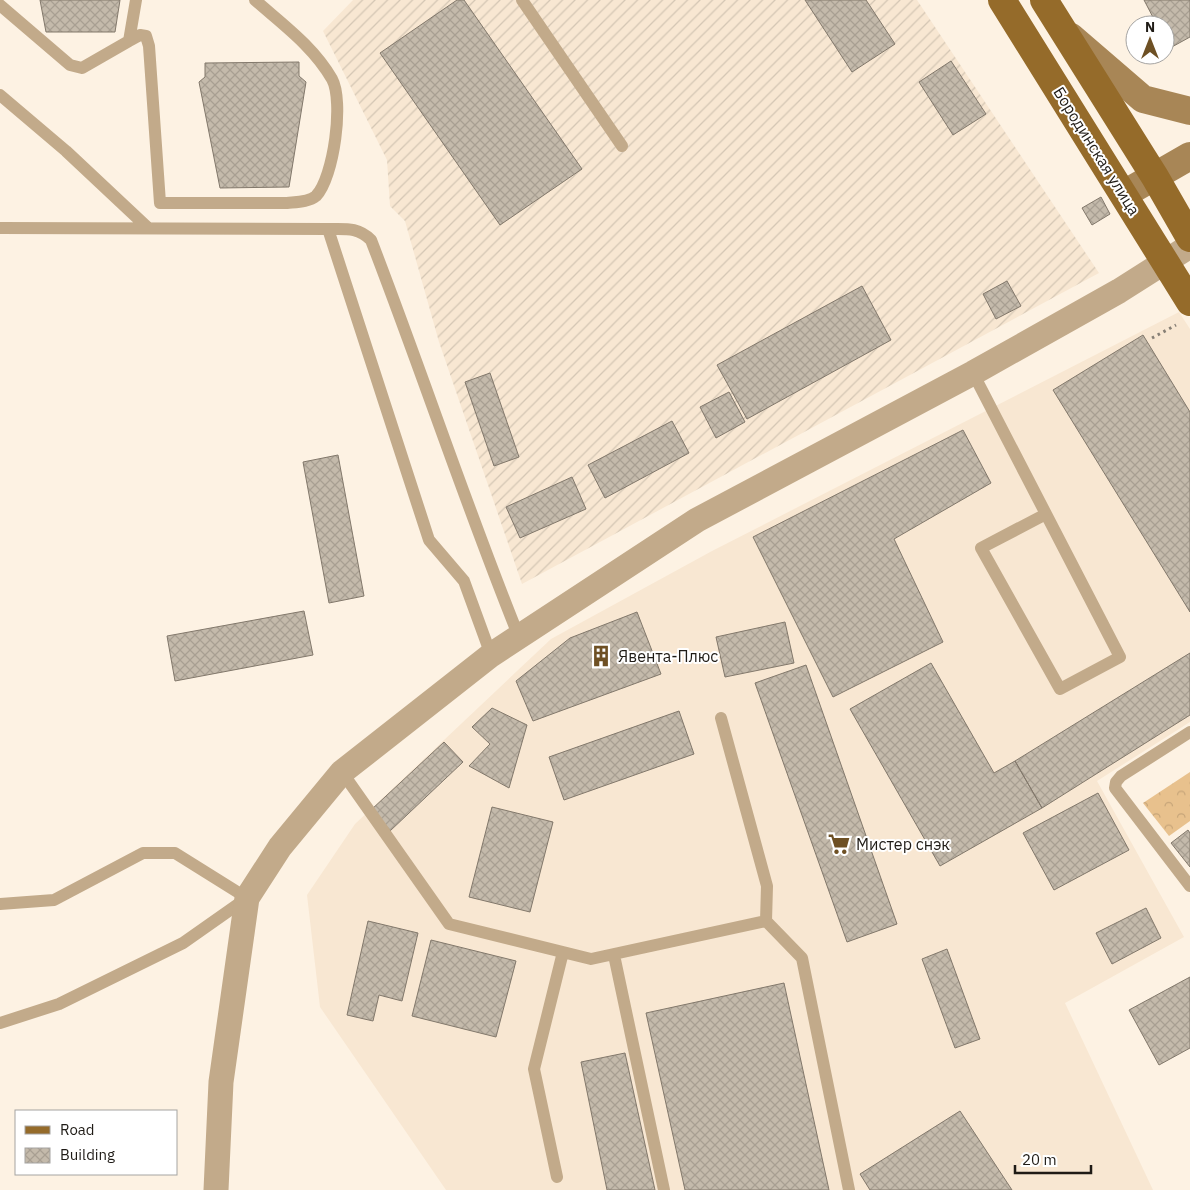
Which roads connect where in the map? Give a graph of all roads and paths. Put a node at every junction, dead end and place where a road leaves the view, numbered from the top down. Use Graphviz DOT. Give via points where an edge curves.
graph roads {
  1 [pos="136,0"];
  2 [pos="255,0"];
  3 [pos="522,0"];
  4 [pos="1002,0"];
  5 [pos="1044,0"];
  6 [pos="0,5"];
  7 [pos="1065,33"];
  8 [pos="129,41"];
  9 [pos="0,95"];
  10 [pos="1190,111"];
  11 [pos="622,146"];
  12 [pos="1190,156"];
  13 [pos="1155,177"];
  14 [pos="1124,194"];
  15 [pos="147,227"];
  16 [pos="0,228"];
  17 [pos="328,229"];
  18 [pos="1190,238"];
  19 [pos="1190,246"];
  20 [pos="1164,261"];
  21 [pos="1186,312"];
  22 [pos="1152,338"];
  23 [pos="973,373"];
  24 [pos="1046,514"];
  25 [pos="519,637"];
  26 [pos="491,655"];
  27 [pos="721,718"];
  28 [pos="1190,732"];
  29 [pos="342,772"];
  30 [pos="1190,886"];
  31 [pos="247,898"];
  32 [pos="0,904"];
  33 [pos="766,921"];
  34 [pos="563,952"];
  35 [pos="614,955"];
  36 [pos="0,1023"];
  37 [pos="557,1177"];
  38 [pos="216,1190"];
  39 [pos="664,1190"];
  40 [pos="849,1190"];
  1 -- 8 [label="lane"];
  2 -- 8 [label="lane" via="315,53 333,81 339,118 326,180 315,197 304,201 160,203 149,46 146,36 140,35"];
  3 -- 11 [label="lane"];
  4 -- 14 [label="main road, Бородинская улица"];
  5 -- 7 [label="main road"];
  6 -- 8 [label="lane" via="75,68 87,66"];
  7 -- 10 [label="street" via="1143,99"];
  7 -- 13 [label="main road"];
  9 -- 15 [label="lane"];
  12 -- 13 [label="street"];
  13 -- 14 [label="street"];
  13 -- 18 [label="main road"];
  14 -- 20 [label="main road, Бородинская улица"];
  15 -- 16 [label="lane"];
  15 -- 17 [label="lane"];
  17 -- 25 [label="lane" via="356,229 370,240 413,350 488,562"];
  17 -- 26 [label="lane" via="429,540 464,581"];
  19 -- 20 [label="street"];
  20 -- 21 [label="main road, Бородинская улица"];
  20 -- 23 [label="street" via="1119,291"];
  21 -- 22 [label="path"];
  23 -- 24 [label="lane"];
  23 -- 25 [label="street" via="697,520"];
  24 -- 24 [label="lane" via="1120,657 1060,689 982,548"];
  25 -- 26 [label="street"];
  26 -- 29 [label="street"];
  27 -- 33 [label="lane" via="767,886"];
  28 -- 30 [label="lane" via="1121,776 1115,788"];
  29 -- 31 [label="street" via="280,847"];
  29 -- 34 [label="lane" via="449,924"];
  31 -- 32 [label="lane" via="175,853 143,853 54,900"];
  31 -- 36 [label="lane" via="174,947 59,1004"];
  31 -- 38 [label="street" via="221,1082"];
  33 -- 35 [label="lane"];
  33 -- 40 [label="lane" via="802,958"];
  34 -- 35 [label="lane" via="591,959"];
  34 -- 37 [label="lane" via="534,1068"];
  35 -- 39 [label="lane"];
}
